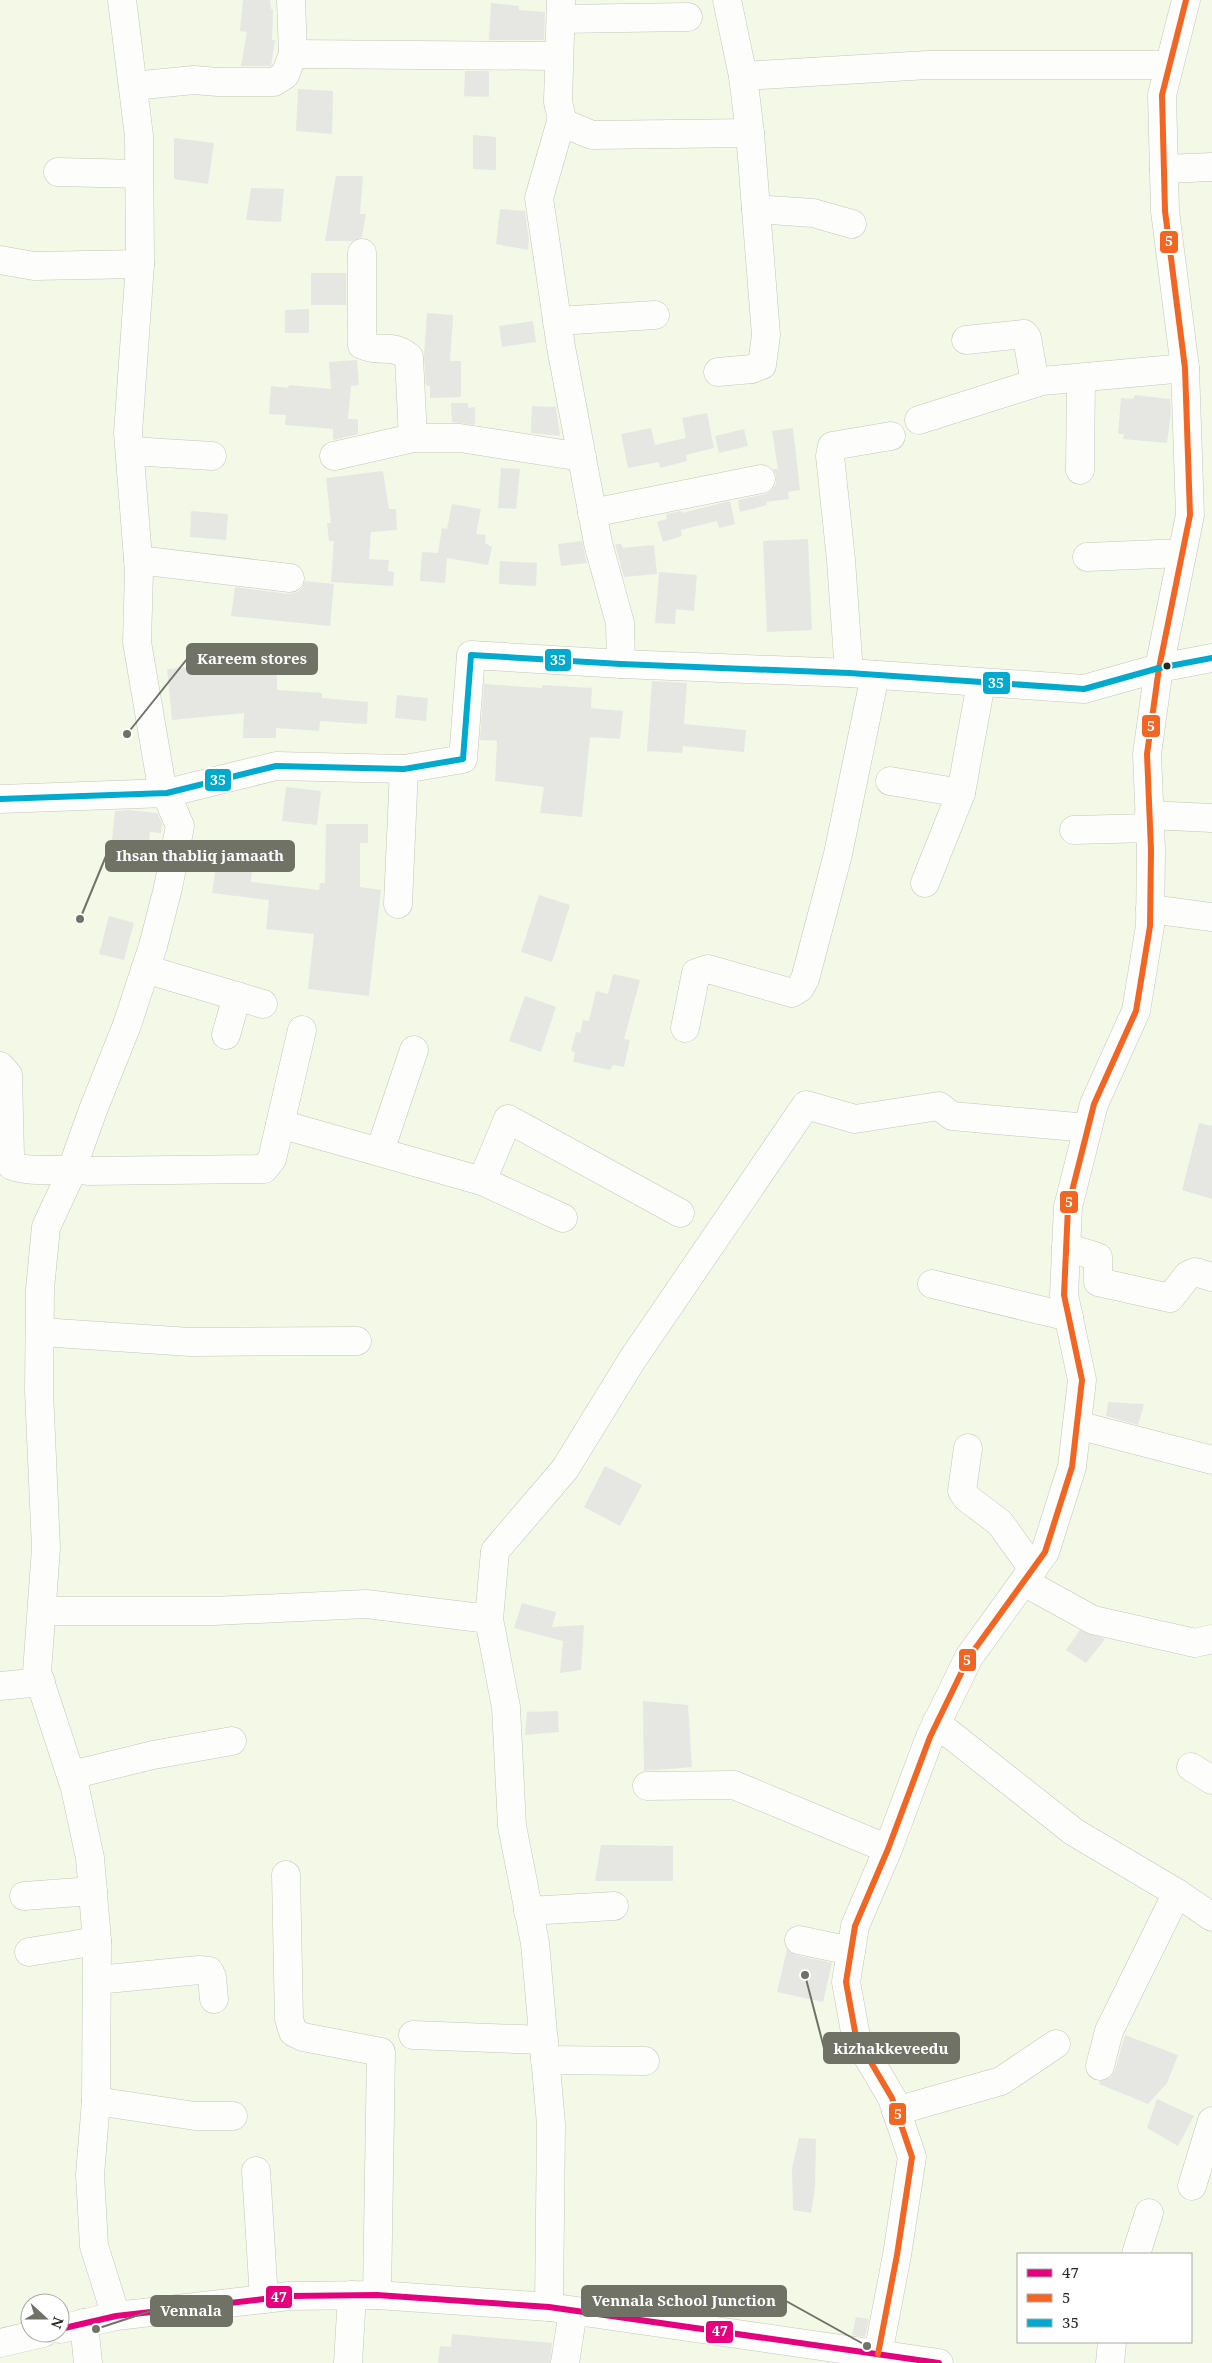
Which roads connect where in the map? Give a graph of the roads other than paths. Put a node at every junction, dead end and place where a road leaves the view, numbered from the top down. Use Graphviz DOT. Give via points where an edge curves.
graph roads {
  1 [pos="122,0"];
  2 [pos="291,0"];
  3 [pos="727,0"];
  4 [pos="1186,0"];
  5 [pos="561,9"];
  6 [pos="688,17"];
  7 [pos="293,54"];
  8 [pos="559,56"];
  9 [pos="1169,64"];
  10 [pos="744,76"];
  11 [pos="134,86"];
  12 [pos="562,118"];
  13 [pos="750,134"];
  14 [pos="1212,167"];
  15 [pos="1164,169"];
  16 [pos="58,172"];
  17 [pos="139,174"];
  18 [pos="756,209"];
  19 [pos="852,224"];
  20 [pos="362,253"];
  21 [pos="0,260"];
  22 [pos="140,264"];
  23 [pos="655,315"];
  24 [pos="557,321"];
  25 [pos="966,340"];
  26 [pos="1185,368"];
  27 [pos="718,372"];
  28 [pos="1081,378"];
  29 [pos="1035,384"];
  30 [pos="919,420"];
  31 [pos="891,436"];
  32 [pos="413,438"];
  33 [pos="130,451"];
  34 [pos="212,456"];
  35 [pos="334,456"];
  36 [pos="582,457"];
  37 [pos="1080,470"];
  38 [pos="761,479"];
  39 [pos="592,513"];
  40 [pos="1182,553"];
  41 [pos="1087,557"];
  42 [pos="138,560"];
  43 [pos="290,578"];
  44 [pos="1212,658"];
  45 [pos="621,664"];
  46 [pos="1159,668"];
  47 [pos="862,674"];
  48 [pos="981,683"];
  49 [pos="404,769"];
  50 [pos="890,781"];
  51 [pos="167,793"];
  52 [pos="960,793"];
  53 [pos="0,798"];
  54 [pos="1212,818"];
  55 [pos="1150,822"];
  56 [pos="1074,830"];
  57 [pos="925,883"];
  58 [pos="398,904"];
  59 [pos="1150,909"];
  60 [pos="1212,917"];
  61 [pos="145,969"];
  62 [pos="237,996"];
  63 [pos="263,1004"];
  64 [pos="684,1028"];
  65 [pos="302,1030"];
  66 [pos="226,1035"];
  67 [pos="414,1050"];
  68 [pos="0,1066"];
  69 [pos="280,1124"];
  70 [pos="1088,1128"];
  71 [pos="380,1151"];
  72 [pos="72,1168"];
  73 [pos="482,1181"];
  74 [pos="680,1213"];
  75 [pos="564,1218"];
  76 [pos="1066,1247"];
  77 [pos="1212,1277"];
  78 [pos="932,1284"];
  79 [pos="1069,1317"];
  80 [pos="41,1332"];
  81 [pos="357,1341"];
  82 [pos="1077,1425"];
  83 [pos="968,1448"];
  84 [pos="1212,1460"];
  85 [pos="1028,1575"];
  86 [pos="42,1611"];
  87 [pos="489,1619"];
  88 [pos="1212,1639"];
  89 [pos="41,1682"];
  90 [pos="0,1686"];
  91 [pos="936,1723"];
  92 [pos="232,1741"];
  93 [pos="71,1774"];
  94 [pos="647,1786"];
  95 [pos="888,1848"];
  96 [pos="286,1875"];
  97 [pos="93,1891"];
  98 [pos="1177,1893"];
  99 [pos="24,1896"];
  100 [pos="614,1906"];
  101 [pos="528,1911"];
  102 [pos="1212,1917"];
  103 [pos="799,1940"];
  104 [pos="97,1942"];
  105 [pos="851,1951"];
  106 [pos="29,1952"];
  107 [pos="97,1980"];
  108 [pos="214,1999"];
  109 [pos="413,2035"];
  110 [pos="1056,2044"];
  111 [pos="544,2050"];
  112 [pos="644,2061"];
  113 [pos="1100,2066"];
  114 [pos="96,2101"];
  115 [pos="896,2111"];
  116 [pos="233,2116"];
  117 [pos="1212,2121"];
  118 [pos="256,2171"];
  119 [pos="1192,2186"];
  120 [pos="1149,2213"];
  121 [pos="1136,2253"];
  122 [pos="365,2295"];
  123 [pos="264,2299"];
  124 [pos="561,2309"];
  125 [pos="116,2316"];
  126 [pos="72,2326"];
  127 [pos="20,2338"];
  128 [pos="0,2343"];
  129 [pos="1112,2343"];
  130 [pos="878,2354"];
  131 [pos="88,2363"];
  132 [pos="348,2363"];
  133 [pos="565,2363"];
  134 [pos="939,2363"];
  135 [pos="1110,2363"];
  1 -- 11 [label="street"];
  2 -- 7 [label="street"];
  3 -- 10 [label="street"];
  4 -- 9 [label="street"];
  5 -- 6 [label="street"];
  5 -- 8 [label="street"];
  7 -- 8 [label="street"];
  7 -- 11 [label="street" via="286,75 274,82 194,80"];
  8 -- 12 [label="street" via="558,102"];
  9 -- 10 [label="street" via="928,65"];
  9 -- 15 [label="street" via="1162,95"];
  10 -- 13 [label="street"];
  11 -- 17 [label="street"];
  12 -- 13 [label="street" via="563,123 592,135"];
  12 -- 24 [label="street" via="539,198"];
  13 -- 18 [label="street"];
  14 -- 15 [label="street"];
  15 -- 26 [label="street" via="1165,211"];
  16 -- 17 [label="street"];
  17 -- 22 [label="street"];
  18 -- 19 [label="street" via="813,213"];
  18 -- 27 [label="street" via="766,335 762,365"];
  20 -- 32 [label="street" via="362,345 372,350 397,348 409,357"];
  21 -- 22 [label="street" via="34,266"];
  22 -- 33 [label="street" via="128,433"];
  23 -- 24 [label="street"];
  24 -- 36 [label="street"];
  25 -- 29 [label="street" via="1024,334 1028,338"];
  26 -- 28 [label="street"];
  26 -- 40 [label="street" via="1190,515"];
  28 -- 29 [label="street"];
  28 -- 37 [label="street"];
  29 -- 30 [label="street"];
  31 -- 47 [label="street" via="832,446 830,456 841,560"];
  32 -- 35 [label="street"];
  32 -- 36 [label="street" via="460,438"];
  33 -- 34 [label="street"];
  33 -- 42 [label="street"];
  36 -- 39 [label="street"];
  38 -- 39 [label="street"];
  39 -- 45 [label="street" via="620,623"];
  40 -- 41 [label="street"];
  40 -- 46 [label="street"];
  42 -- 43 [label="street"];
  42 -- 51 [label="street" via="138,642 161,782"];
  44 -- 46 [label="street"];
  45 -- 47 [label="street"];
  45 -- 49 [label="street" via="471,655 463,759"];
  46 -- 48 [label="street" via="1084,689"];
  46 -- 55 [label="street" via="1147,754"];
  47 -- 48 [label="street"];
  47 -- 64 [label="street" via="838,854 806,979 792,993 708,969 696,973"];
  48 -- 52 [label="street"];
  49 -- 51 [label="street" via="276,766"];
  49 -- 58 [label="street"];
  50 -- 52 [label="street"];
  51 -- 53 [label="street"];
  51 -- 61 [label="street" via="180,826 168,888"];
  52 -- 57 [label="street"];
  54 -- 55 [label="street"];
  55 -- 56 [label="street"];
  55 -- 59 [label="street"];
  59 -- 60 [label="street"];
  59 -- 70 [label="street" via="1136,1011 1094,1104"];
  61 -- 62 [label="street"];
  61 -- 72 [label="street" via="127,1026"];
  62 -- 63 [label="street"];
  62 -- 66 [label="street"];
  65 -- 69 [label="street"];
  67 -- 71 [label="street"];
  68 -- 72 [label="street" via="8,1075 12,1166 20,1169"];
  69 -- 71 [label="street"];
  69 -- 72 [label="street" via="272,1159 264,1170 88,1171"];
  70 -- 76 [label="street" via="1068,1207"];
  70 -- 87 [label="street" via="952,1116 939,1106 855,1119 806,1105 638,1352 565,1469 495,1551"];
  71 -- 73 [label="street"];
  72 -- 80 [label="street" via="46,1227 40,1289"];
  73 -- 74 [label="street" via="508,1119"];
  73 -- 75 [label="street"];
  76 -- 77 [label="street" via="1098,1257 1098,1282 1170,1298 1188,1275 1196,1272"];
  76 -- 79 [label="street" via="1064,1295"];
  78 -- 79 [label="street"];
  79 -- 82 [label="street" via="1082,1380"];
  80 -- 81 [label="street" via="190,1342"];
  80 -- 86 [label="street" via="39,1391 46,1548"];
  82 -- 84 [label="street"];
  82 -- 85 [label="street" via="1072,1467 1045,1552"];
  83 -- 85 [label="street" via="962,1491 966,1498 1000,1523"];
  85 -- 88 [label="street" via="1093,1620 1195,1643"];
  85 -- 91 [label="street" via="969,1657"];
  86 -- 87 [label="street" via="214,1611 366,1604"];
  86 -- 89 [label="street" via="38,1672"];
  87 -- 101 [label="street" via="506,1707 512,1826"];
  89 -- 90 [label="street"];
  89 -- 93 [label="street"];
  91 -- 95 [label="street"];
  91 -- 98 [label="street" via="1074,1832"];
  92 -- 93 [label="street"];
  93 -- 97 [label="street" via="90,1858"];
  94 -- 95 [label="street" via="734,1785"];
  95 -- 105 [label="street" via="855,1926"];
  96 -- 122 [label="street" via="293,2032 303,2038 381,2052"];
  97 -- 99 [label="street"];
  97 -- 104 [label="street"];
  98 -- 102 [label="street"];
  98 -- 113 [label="street" via="1109,2031"];
  100 -- 101 [label="street"];
  101 -- 111 [label="street" via="535,1944"];
  103 -- 105 [label="street"];
  104 -- 106 [label="street"];
  104 -- 107 [label="street"];
  105 -- 115 [label="street" via="846,1982 856,2037 892,2098"];
  107 -- 108 [label="street" via="199,1970 209,1972 212,1977"];
  107 -- 114 [label="street"];
  109 -- 111 [label="street"];
  110 -- 115 [label="street" via="1001,2081"];
  111 -- 112 [label="street"];
  111 -- 124 [label="street"];
  114 -- 116 [label="street" via="195,2116"];
  114 -- 125 [label="street" via="90,2175 94,2246"];
  115 -- 130 [label="street" via="912,2157"];
  117 -- 119 [label="street"];
  118 -- 123 [label="street"];
  120 -- 121 [label="street"];
  122 -- 123 [label="street"];
  122 -- 124 [label="street"];
  122 -- 132 [label="street"];
  123 -- 125 [label="street"];
  124 -- 130 [label="street"];
  124 -- 133 [label="street"];
  125 -- 126 [label="street"];
  126 -- 131 [label="street"];
  127 -- 128 [label="street"];
  129 -- 135 [label="street"];
  130 -- 134 [label="street"];
}
